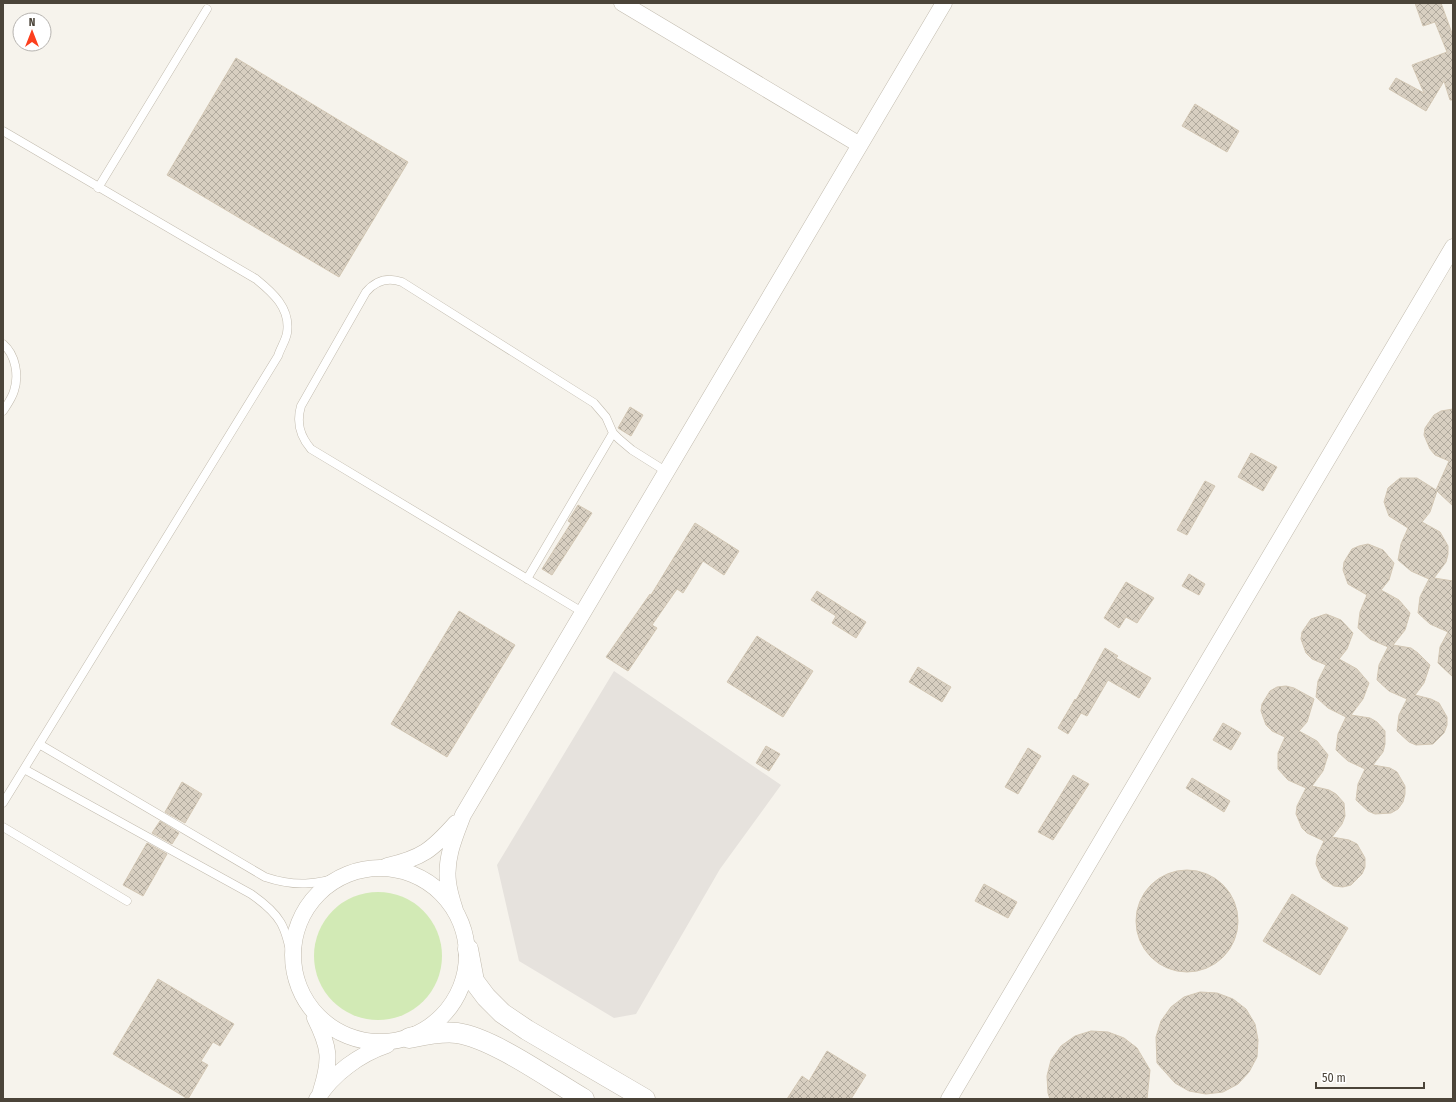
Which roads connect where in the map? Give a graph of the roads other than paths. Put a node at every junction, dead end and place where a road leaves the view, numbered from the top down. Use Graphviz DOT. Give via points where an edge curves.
graph roads {
  1 [pos="622,3"];
  2 [pos="944,3"];
  3 [pos="207,9"];
  4 [pos="3,131"];
  5 [pos="860,145"];
  6 [pos="98,188"];
  7 [pos="1453,247"];
  8 [pos="3,344"];
  9 [pos="3,411"];
  10 [pos="613,433"];
  11 [pos="667,472"];
  12 [pos="527,579"];
  13 [pos="584,613"];
  14 [pos="39,744"];
  15 [pos="24,769"];
  16 [pos="3,803"];
  17 [pos="463,815"];
  18 [pos="3,827"];
  19 [pos="379,868"];
  20 [pos="346,875"];
  21 [pos="127,901"];
  22 [pos="455,910"];
  23 [pos="468,949"];
  24 [pos="292,961"];
  25 [pos="309,1007"];
  26 [pos="404,1039"];
  27 [pos="318,1098"];
  28 [pos="584,1099"];
  29 [pos="645,1099"];
  30 [pos="949,1099"];
  1 -- 5 [label="street"];
  2 -- 5 [label="street"];
  3 -- 6 [label="lane"];
  4 -- 6 [label="lane"];
  5 -- 11 [label="street"];
  6 -- 14 [label="lane" via="256,278 277,296 286,315 287,333 278,356"];
  7 -- 30 [label="street"];
  8 -- 9 [label="lane" via="14,360 17,376 14,392"];
  10 -- 11 [label="lane" via="632,450"];
  10 -- 12 [label="lane"];
  10 -- 12 [label="lane" via="603,413 586,398 402,282 382,280 366,292 301,406 299,428 303,439 311,449"];
  11 -- 13 [label="street"];
  12 -- 13 [label="lane"];
  13 -- 17 [label="street"];
  14 -- 15 [label="lane"];
  14 -- 20 [label="lane" via="265,877 282,883 300,884 323,882"];
  15 -- 16 [label="lane"];
  15 -- 24 [label="lane" via="266,904 276,914 288,934"];
  17 -- 19 [label="street" via="426,853 411,861"];
  17 -- 22 [label="street" via="452,842 448,862 448,882"];
  18 -- 21 [label="lane"];
  19 -- 20 [label="street"];
  19 -- 22 [label="street" via="401,870 422,879 440,892"];
  20 -- 24 [label="street" via="323,889 305,909 294,934"];
  22 -- 23 [label="street" via="464,929"];
  23 -- 26 [label="street" via="465,978 453,1004 434,1024"];
  23 -- 29 [label="street" via="474,981 486,998 502,1013"];
  24 -- 25 [label="street" via="300,993"];
  25 -- 26 [label="street" via="327,1025 349,1037 375,1043"];
  25 -- 27 [label="street" via="328,1049 328,1069"];
  26 -- 27 [label="street" via="372,1050 355,1060"];
  26 -- 28 [label="street" via="437,1033 457,1033 482,1040"];
}
